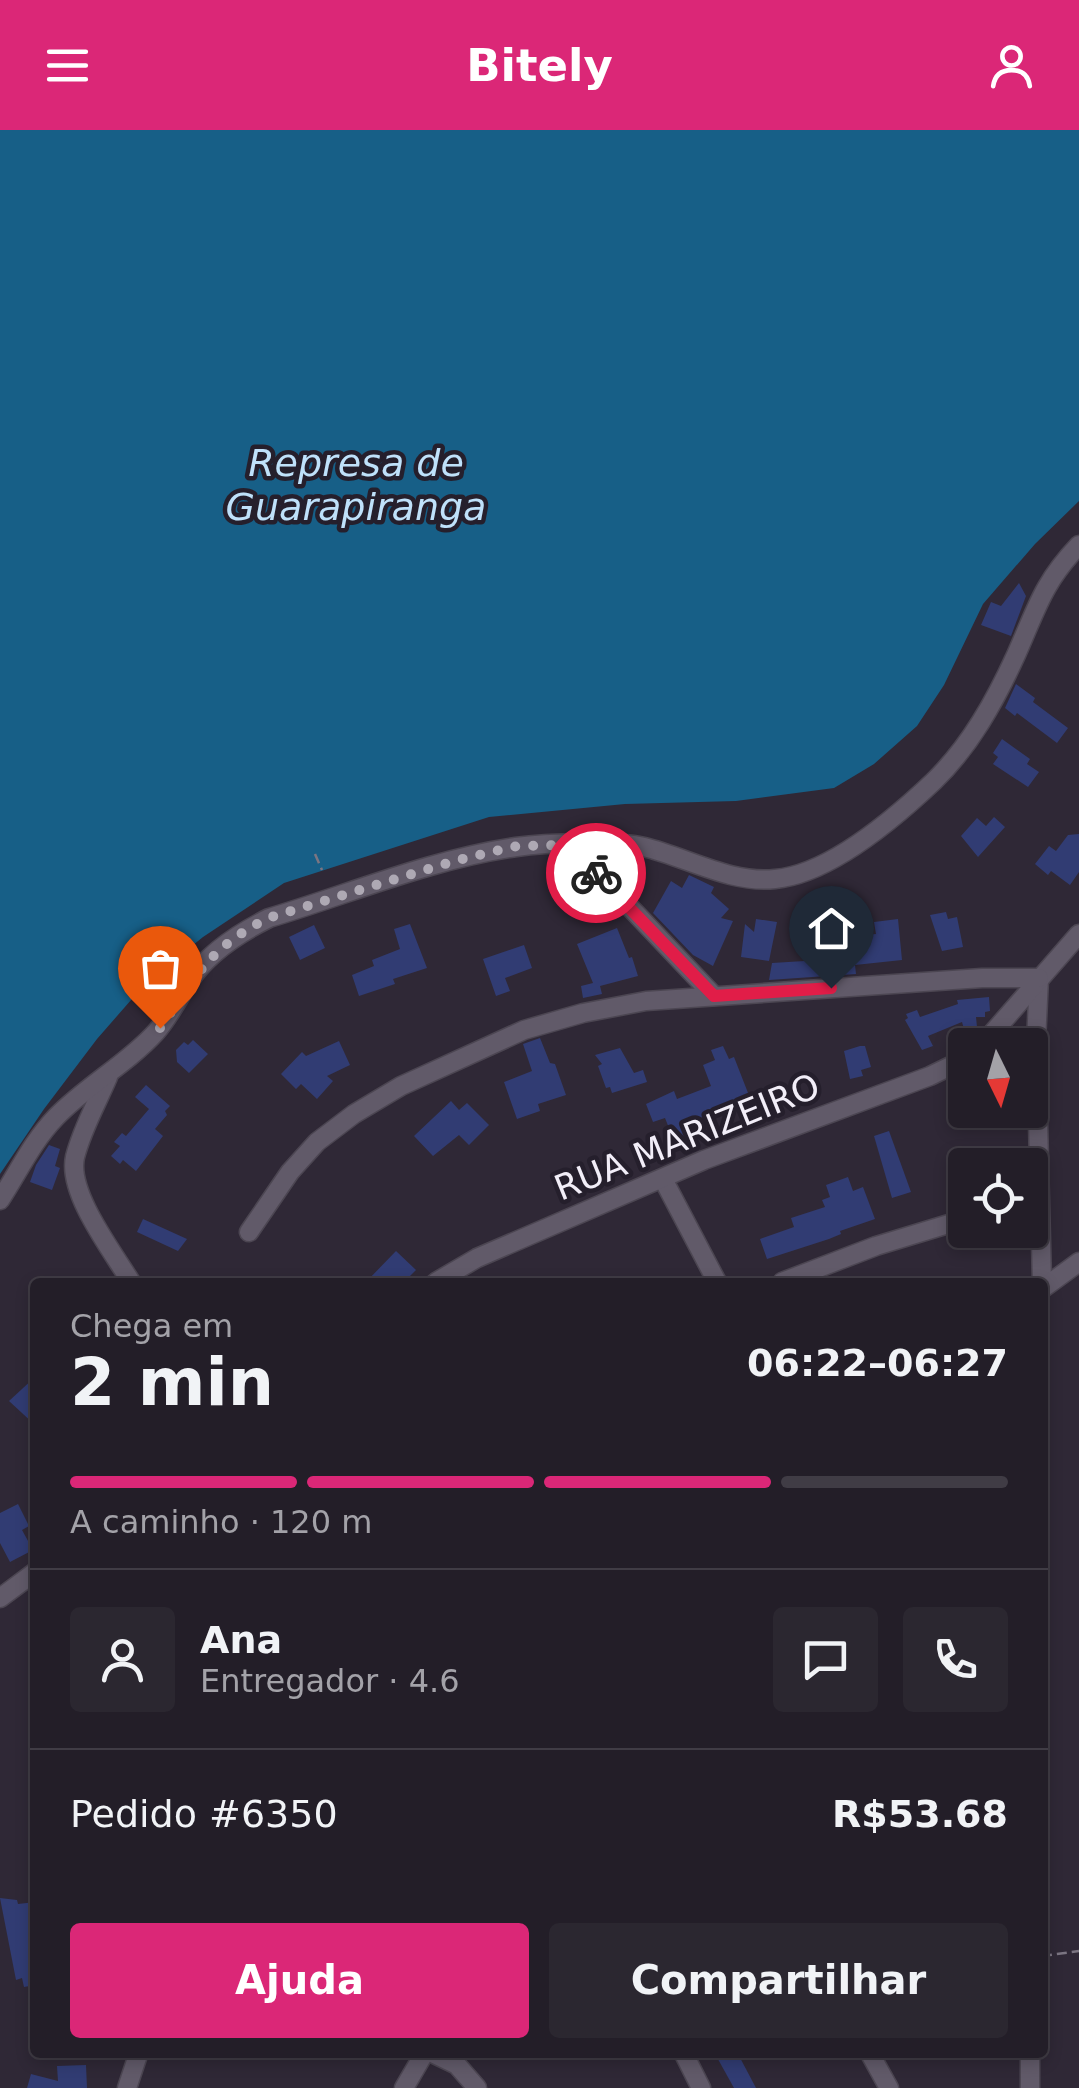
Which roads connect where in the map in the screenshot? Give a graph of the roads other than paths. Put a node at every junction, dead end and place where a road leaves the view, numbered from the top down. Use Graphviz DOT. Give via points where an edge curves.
graph roads {
  1 [pos="1079,545"];
  2 [pos="571,845"];
  3 [pos="1079,934"];
  4 [pos="1039,978"];
  5 [pos="714,996"];
  6 [pos="996,1028"];
  7 [pos="948,1067"];
  8 [pos="110,1072"];
  9 [pos="1035,1148"];
  10 [pos="662,1179"];
  11 [pos="0,1200"];
  12 [pos="948,1223"];
  13 [pos="249,1232"];
  14 [pos="1039,1248"];
  15 [pos="1079,1262"];
  16 [pos="129,1278"];
  17 [pos="443,1278"];
  18 [pos="715,1278"];
  19 [pos="792,1278"];
  20 [pos="1041,1278"];
  21 [pos="1048,1282"];
  22 [pos="30,1576"];
  23 [pos="0,1598"];
  24 [pos="137,2058"];
  25 [pos="424,2058"];
  26 [pos="444,2058"];
  27 [pos="459,2058"];
  28 [pos="685,2058"];
  29 [pos="872,2058"];
  30 [pos="1030,2058"];
  31 [pos="464,2071"];
  32 [pos="127,2088"];
  33 [pos="404,2088"];
  34 [pos="477,2088"];
  35 [pos="701,2088"];
  36 [pos="890,2088"];
  37 [pos="1030,2088"];
  1 -- 2 [label="street" via="1038,597 1016,656 962,753 874,832 820,866 760,880 642,846"];
  2 -- 5 [label="street"];
  2 -- 8 [label="street" via="517,846 458,860 268,918 218,950 160,1028"];
  3 -- 4 [label="street"];
  4 -- 5 [label="street"];
  4 -- 6 [label="street"];
  4 -- 9 [label="street"];
  5 -- 13 [label="street" via="646,1001 553,1021 401,1086 317,1142"];
  7 -- 10 [label="street, RUA MARIZEIRO"];
  8 -- 11 [label="street" via="44,1130"];
  8 -- 16 [label="street" via="74,1174"];
  10 -- 17 [label="street, RUA MARIZEIRO"];
  10 -- 18 [label="street"];
  12 -- 19 [label="street"];
  14 -- 20 [label="street"];
  15 -- 21 [label="street"];
  22 -- 23 [label="street"];
  24 -- 32 [label="street"];
  25 -- 33 [label="street"];
  26 -- 31 [label="street"];
  27 -- 31 [label="street"];
  28 -- 35 [label="street"];
  29 -- 36 [label="street"];
  30 -- 37 [label="street"];
  31 -- 34 [label="street"];
}
